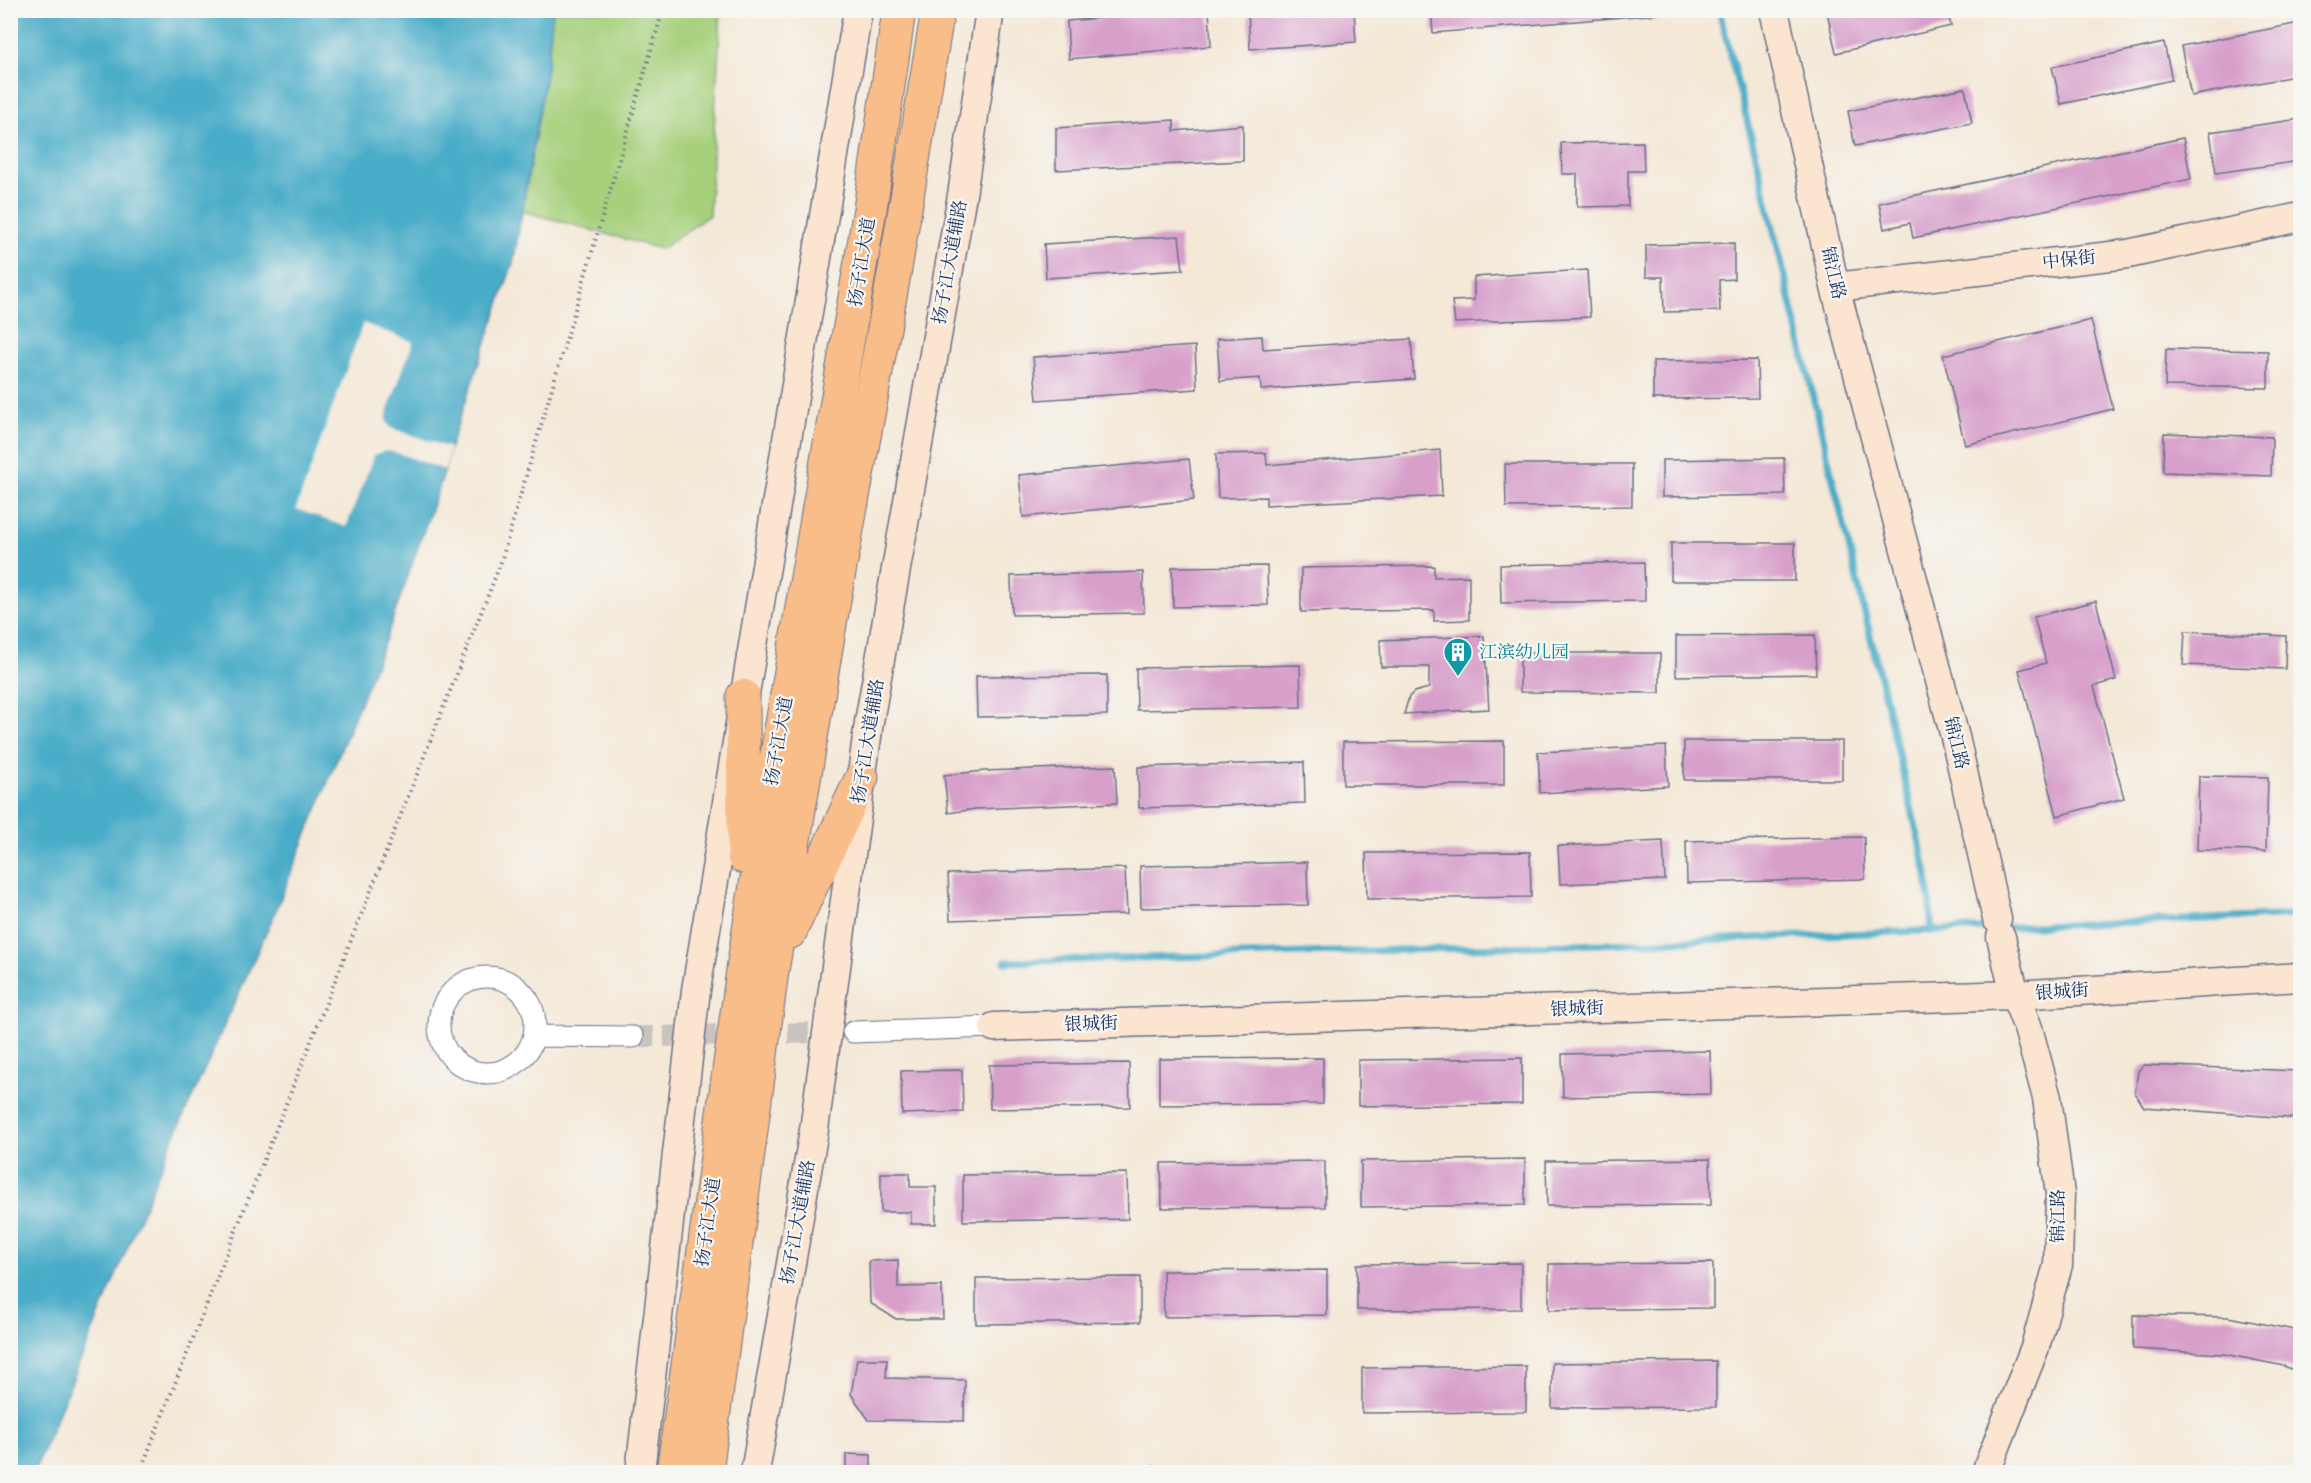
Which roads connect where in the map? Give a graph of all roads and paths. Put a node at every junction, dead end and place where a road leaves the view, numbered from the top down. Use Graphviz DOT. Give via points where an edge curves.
graph roads {
  1 [pos="663,10"];
  2 [pos="858,10"];
  3 [pos="990,10"];
  4 [pos="1774,10"];
  5 [pos="899,11"];
  6 [pos="937,16"];
  7 [pos="2301,217"];
  8 [pos="1835,287"];
  9 [pos="743,696"];
  10 [pos="862,777"];
  11 [pos="758,964"];
  12 [pos="2301,977"];
  13 [pos="2015,995"];
  14 [pos="994,1027"];
  15 [pos="853,1032"];
  16 [pos="534,1036"];
  17 [pos="633,1037"];
  18 [pos="720,1378"];
  19 [pos="140,1473"];
  20 [pos="640,1473"];
  21 [pos="673,1473"];
  22 [pos="706,1473"];
  23 [pos="717,1473"];
  24 [pos="755,1473"];
  25 [pos="1986,1473"];
  1 -- 19 [label="path" via="500,565"];
  2 -- 9 [label="street"];
  3 -- 10 [label="street, 扬子江大道辅路"];
  4 -- 8 [label="street, 锦江路"];
  5 -- 11 [label="highway, 扬子江大道" via="870,209 769,800"];
  6 -- 11 [label="highway, 扬子江大道" via="835,594"];
  7 -- 8 [label="street, 中保街" via="2128,254"];
  8 -- 13 [label="street, 锦江路" via="1955,737"];
  9 -- 11 [label="highway"];
  9 -- 20 [label="street" via="696,990"];
  10 -- 11 [label="highway"];
  10 -- 24 [label="street, 扬子江大道辅路" via="814,1130"];
  11 -- 18 [label="highway, 扬子江大道"];
  11 -- 21 [label="highway, 扬子江大道"];
  12 -- 13 [label="street, 银城街"];
  13 -- 14 [label="street, 银城街"];
  13 -- 25 [label="street, 锦江路" via="2047,1098 2060,1194 2058,1265 2035,1347"];
  14 -- 15 [label="street, 银城街"];
  16 -- 16 [label="street" via="535,1020 530,1005 508,982 477,978 462,984 442,1009 441,1040 459,1065 473,1072 489,1073 518,1062"];
  16 -- 17 [label="street"];
  18 -- 22 [label="highway, 扬子江大道"];
  18 -- 23 [label="highway"];
}
